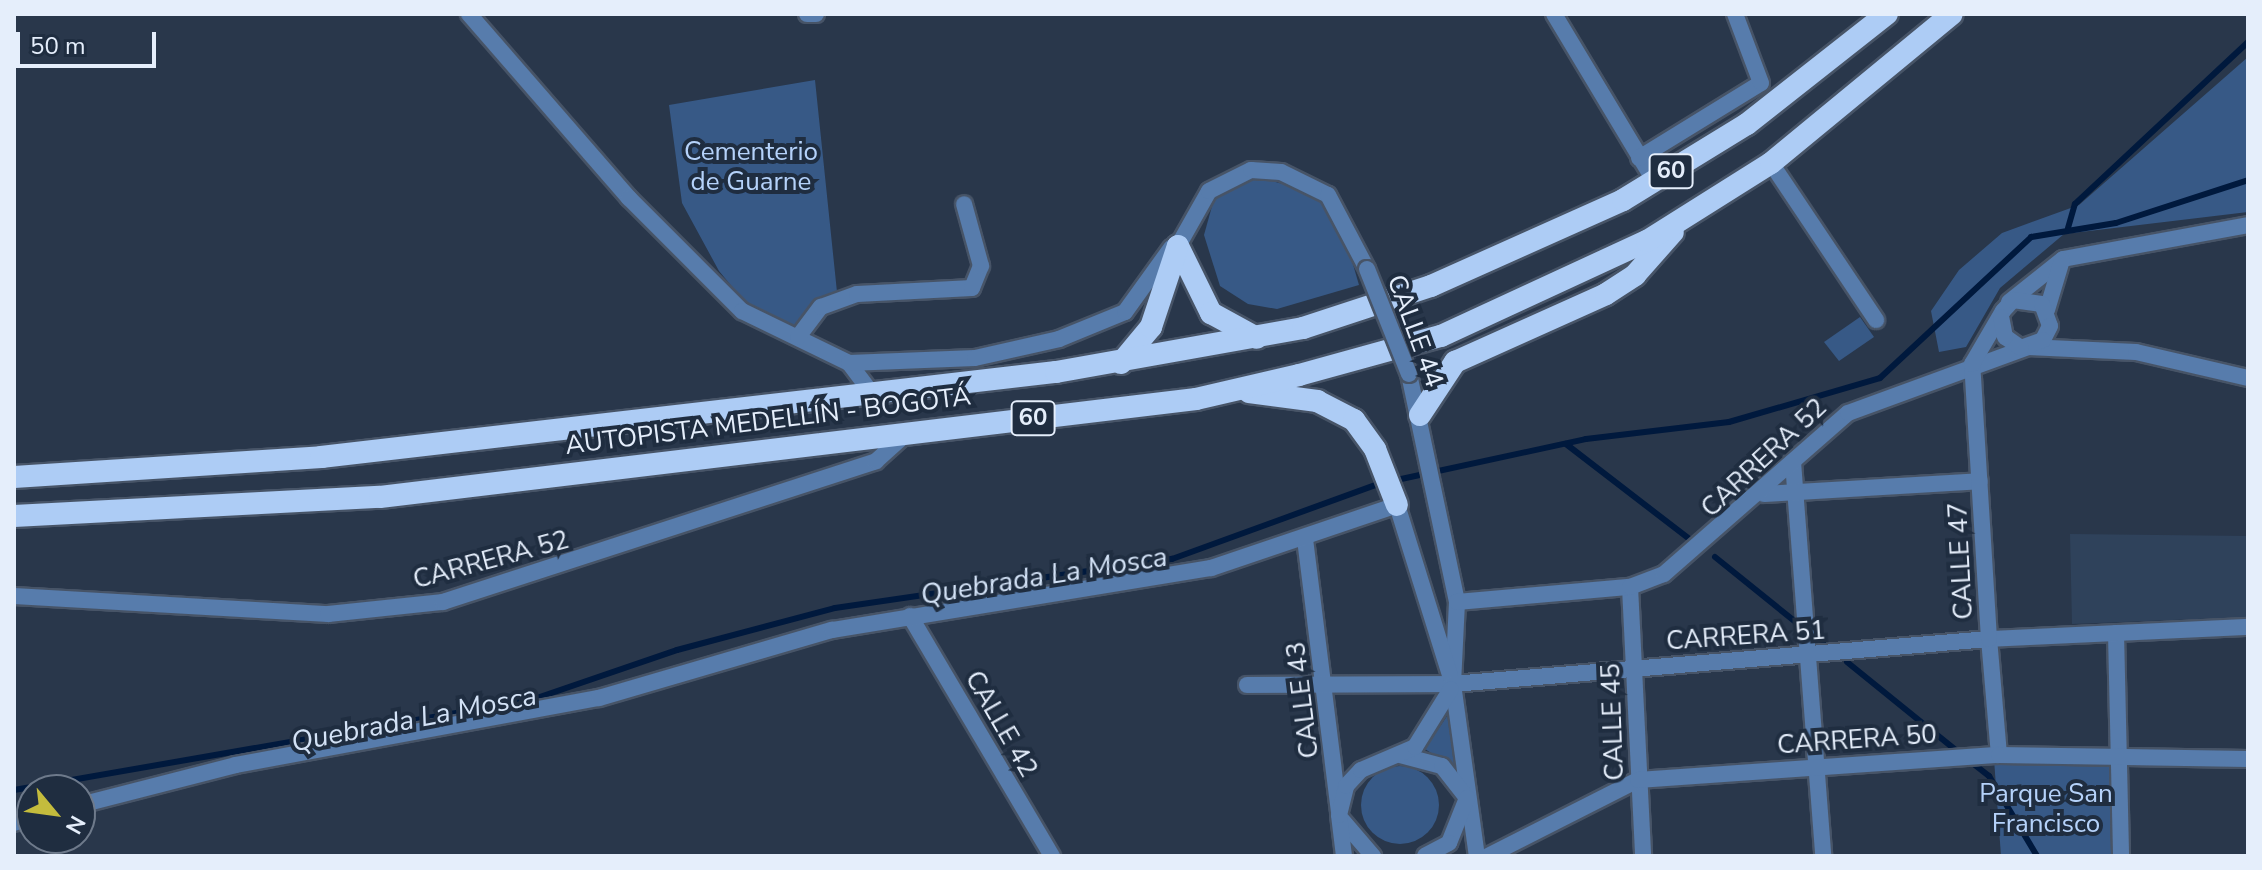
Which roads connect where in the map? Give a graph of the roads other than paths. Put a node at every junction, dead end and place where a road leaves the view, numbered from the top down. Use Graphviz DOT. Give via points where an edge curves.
graph roads {
  1 [pos="469,14"];
  2 [pos="807,14"];
  3 [pos="816,14"];
  4 [pos="1554,14"];
  5 [pos="1735,14"];
  6 [pos="1887,14"];
  7 [pos="1952,14"];
  8 [pos="1639,158"];
  9 [pos="1771,163"];
  10 [pos="1653,179"];
  11 [pos="964,204"];
  12 [pos="1685,218"];
  13 [pos="2248,225"];
  14 [pos="1180,237"];
  15 [pos="2063,259"];
  16 [pos="2047,310"];
  17 [pos="2004,311"];
  18 [pos="1876,320"];
  19 [pos="798,337"];
  20 [pos="1257,338"];
  21 [pos="2028,347"];
  22 [pos="849,363"];
  23 [pos="1121,363"];
  24 [pos="1972,364"];
  25 [pos="2248,378"];
  26 [pos="1236,390"];
  27 [pos="871,392"];
  28 [pos="1422,426"];
  29 [pos="907,433"];
  30 [pos="1793,462"];
  31 [pos="14,477"];
  32 [pos="1980,481"];
  33 [pos="1796,491"];
  34 [pos="1764,494"];
  35 [pos="1395,501"];
  36 [pos="14,516"];
  37 [pos="1305,539"];
  38 [pos="1630,587"];
  39 [pos="14,596"];
  40 [pos="1457,602"];
  41 [pos="910,616"];
  42 [pos="2248,627"];
  43 [pos="2116,633"];
  44 [pos="1989,639"];
  45 [pos="1810,655"];
  46 [pos="1637,668"];
  47 [pos="1327,681"];
  48 [pos="1453,684"];
  49 [pos="1247,685"];
  50 [pos="1400,755"];
  51 [pos="1999,755"];
  52 [pos="2116,757"];
  53 [pos="2248,759"];
  54 [pos="1817,766"];
  55 [pos="1638,780"];
  56 [pos="1467,798"];
  57 [pos="96,801"];
  58 [pos="1339,815"];
  59 [pos="1052,856"];
  60 [pos="1344,856"];
  61 [pos="1373,856"];
  62 [pos="1425,856"];
  63 [pos="1477,856"];
  64 [pos="1488,856"];
  65 [pos="1643,856"];
  66 [pos="1823,856"];
  67 [pos="2121,856"];
  1 -- 19 [label="street" via="629,198 742,311"];
  2 -- 3 [label="street"];
  4 -- 8 [label="street"];
  5 -- 8 [label="street" via="1761,83"];
  6 -- 10 [label="highway, AUTOPISTA MEDELLÍN - BOGOTÁ / 60" via="1747,124"];
  7 -- 9 [label="highway, AUTOPISTA MEDELLÍN - BOGOTÁ / 60"];
  8 -- 10 [label="street"];
  9 -- 12 [label="highway, AUTOPISTA MEDELLÍN - BOGOTÁ / 60"];
  9 -- 18 [label="street"];
  10 -- 20 [label="highway, AUTOPISTA MEDELLÍN - BOGOTÁ / 60" via="1577,223 1431,286"];
  11 -- 19 [label="street" via="981,266 972,288 857,294 821,307"];
  12 -- 26 [label="highway, AUTOPISTA MEDELLÍN - BOGOTÁ / 60" via="1538,296 1441,336"];
  12 -- 28 [label="highway" via="1635,275 1606,294 1455,362"];
  13 -- 15 [label="street"];
  14 -- 20 [label="highway" via="1211,313"];
  14 -- 22 [label="street, CALLE 44" via="1125,312 1059,339 975,358"];
  14 -- 23 [label="highway" via="1151,327"];
  14 -- 28 [label="street, CALLE 44, bridge" via="1220,182 1251,170 1281,172 1328,195 1367,269 1409,374"];
  15 -- 16 [label="street" via="2050,282"];
  15 -- 17 [label="street"];
  16 -- 17 [label="street" via="2028,297"];
  16 -- 21 [label="street" via="2048,334"];
  17 -- 21 [label="street" via="2005,337"];
  17 -- 24 [label="street"];
  19 -- 22 [label="street"];
  20 -- 23 [label="highway, AUTOPISTA MEDELLÍN - BOGOTÁ / 60"];
  21 -- 24 [label="street, CARRERA 52"];
  21 -- 25 [label="street, CARRERA 52" via="2136,352"];
  22 -- 27 [label="street"];
  23 -- 27 [label="highway, AUTOPISTA MEDELLÍN - BOGOTÁ / 60"];
  24 -- 30 [label="street, CARRERA 52" via="1848,413"];
  24 -- 32 [label="street, CALLE 47"];
  26 -- 29 [label="highway, AUTOPISTA MEDELLÍN - BOGOTÁ / 60"];
  26 -- 35 [label="highway" via="1337,408 1375,449"];
  27 -- 31 [label="highway, AUTOPISTA MEDELLÍN - BOGOTÁ / 60" via="321,457"];
  28 -- 40 [label="street, CALLE 44"];
  29 -- 36 [label="highway, AUTOPISTA MEDELLÍN - BOGOTÁ / 60" via="380,497"];
  29 -- 39 [label="street, CARRERA 52" via="876,461 443,602 328,614"];
  30 -- 33 [label="street"];
  30 -- 34 [label="street, CARRERA 52"];
  32 -- 33 [label="street"];
  32 -- 44 [label="street, CALLE 47"];
  33 -- 34 [label="street"];
  33 -- 45 [label="street"];
  34 -- 38 [label="street, CARRERA 52" via="1694,554"];
  35 -- 37 [label="street"];
  35 -- 48 [label="street, CALLE 44"];
  37 -- 41 [label="street" via="1142,583"];
  37 -- 47 [label="street, CALLE 43"];
  38 -- 40 [label="street, CARRERA 52"];
  38 -- 46 [label="street, CALLE 45"];
  40 -- 48 [label="street, CALLE 44"];
  41 -- 57 [label="street" via="742,652 599,698 236,765"];
  41 -- 59 [label="street, CALLE 42"];
  42 -- 43 [label="street, CARRERA 51"];
  43 -- 44 [label="street, CARRERA 51"];
  43 -- 52 [label="street"];
  44 -- 45 [label="street, CARRERA 51"];
  44 -- 51 [label="street, CALLE 47"];
  45 -- 46 [label="street, CARRERA 51"];
  45 -- 54 [label="street"];
  46 -- 48 [label="street, CARRERA 51"];
  46 -- 55 [label="street, CALLE 45"];
  47 -- 48 [label="street, CARRERA 51"];
  47 -- 49 [label="street, CARRERA 51"];
  47 -- 58 [label="street, CALLE 43"];
  48 -- 50 [label="street" via="1429,732"];
  48 -- 56 [label="street, CALLE 44"];
  50 -- 56 [label="street" via="1442,766"];
  50 -- 58 [label="street" via="1361,770 1346,786"];
  51 -- 52 [label="street, CARRERA 50"];
  51 -- 54 [label="street, CARRERA 50"];
  52 -- 53 [label="street, CARRERA 50"];
  52 -- 67 [label="street"];
  54 -- 55 [label="street, CARRERA 50"];
  54 -- 66 [label="street"];
  55 -- 64 [label="street, CARRERA 50"];
  55 -- 65 [label="street, CALLE 45"];
  56 -- 62 [label="street" via="1449,843"];
  56 -- 63 [label="street, CALLE 44"];
  58 -- 60 [label="street, CALLE 43"];
  58 -- 61 [label="street"];
}
